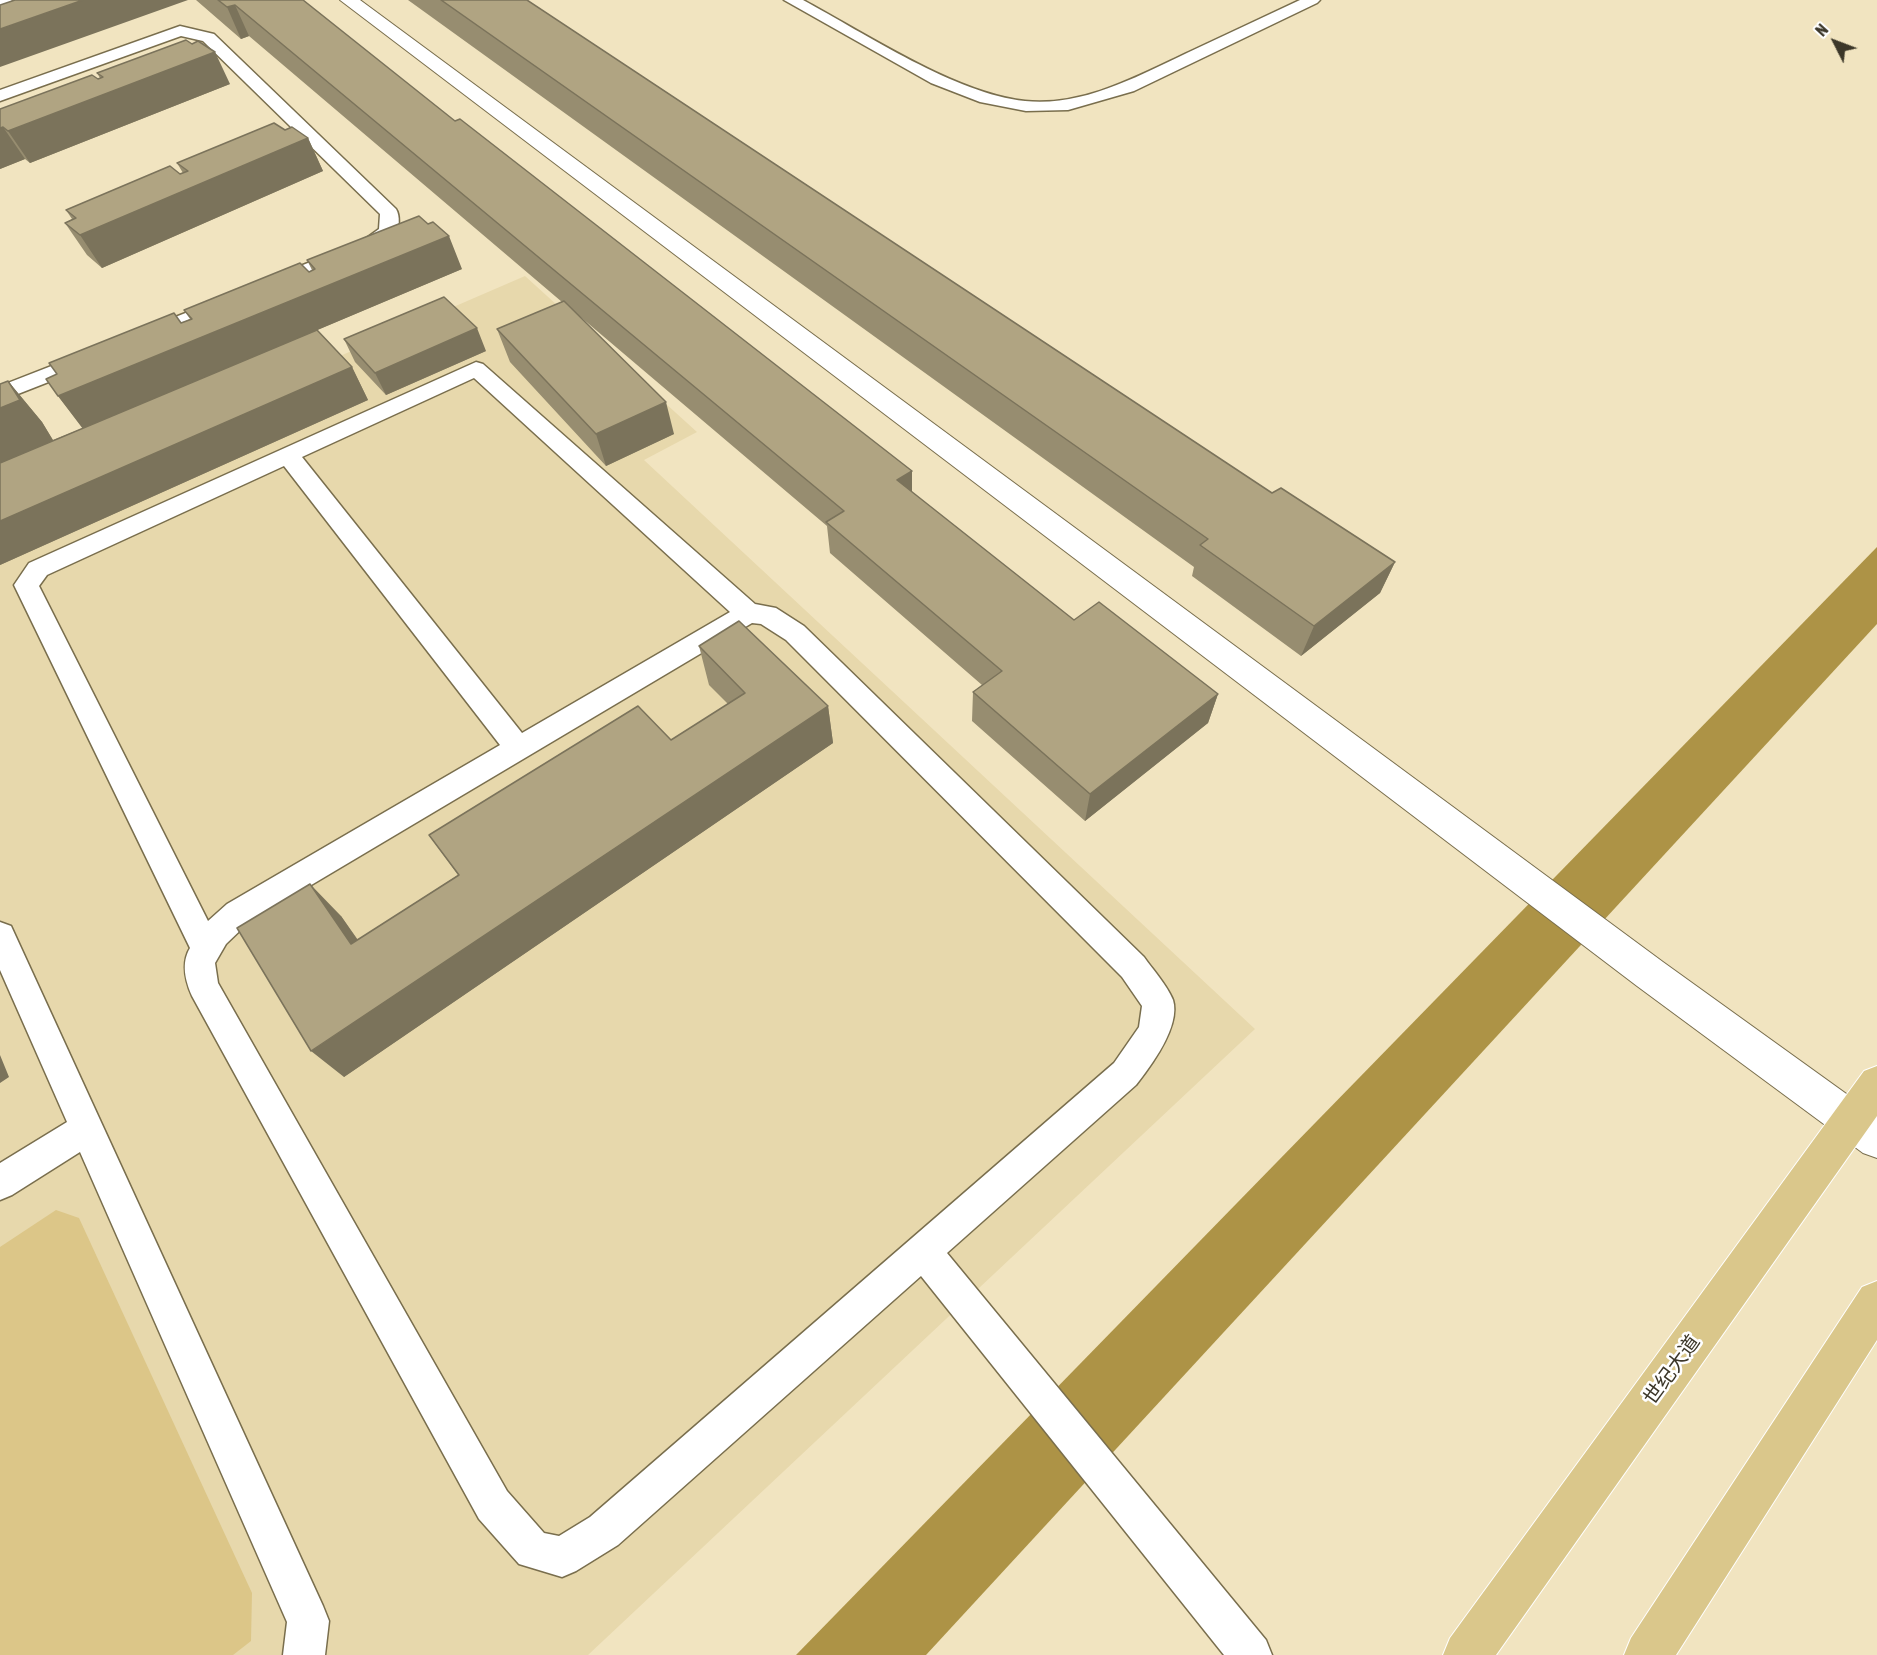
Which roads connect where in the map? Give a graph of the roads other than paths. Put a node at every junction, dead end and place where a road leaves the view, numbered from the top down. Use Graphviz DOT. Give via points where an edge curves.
graph roads {
  1 [pos="349,0"];
  2 [pos="792,0"];
  3 [pos="1312,0"];
  4 [pos="0,96"];
  5 [pos="260,289"];
  6 [pos="238,298"];
  7 [pos="130,342"];
  8 [pos="108,350"];
  9 [pos="0,394"];
  10 [pos="288,455"];
  11 [pos="748,613"];
  12 [pos="518,748"];
  13 [pos="0,936"];
  14 [pos="206,948"];
  15 [pos="1877,1084"];
  16 [pos="86,1129"];
  17 [pos="1864,1130"];
  18 [pos="0,1183"];
  19 [pos="923,1251"];
  20 [pos="1877,1302"];
  21 [pos="304,1655"];
  22 [pos="1251,1655"];
  23 [pos="1467,1655"];
  24 [pos="1648,1655"];
  1 -- 17 [label="street"];
  2 -- 3 [label="lane" via="937,78 986,98 1026,106 1068,105 1128,87"];
  4 -- 5 [label="lane" via="180,31 208,37 389,213 388,231 368,246"];
  6 -- 7 [label="lane"];
  8 -- 9 [label="lane"];
  10 -- 11 [label="lane" via="476,369"];
  10 -- 12 [label="lane"];
  10 -- 14 [label="lane" via="38,569 26,585"];
  11 -- 12 [label="lane"];
  11 -- 19 [label="lane" via="767,615 795,633 1133,967 1158,1004 1148,1043 1125,1074"];
  12 -- 14 [label="lane" via="238,913"];
  13 -- 16 [label="lane"];
  14 -- 19 [label="lane" via="199,961 203,986 493,1505 533,1550 562,1557 604,1531"];
  15 -- 17 [label="main road, 世纪大道"];
  16 -- 18 [label="lane"];
  16 -- 21 [label="lane" via="308,1621"];
  17 -- 23 [label="main road, 世纪大道"];
  19 -- 22 [label="lane"];
  20 -- 24 [label="main road"];
}
